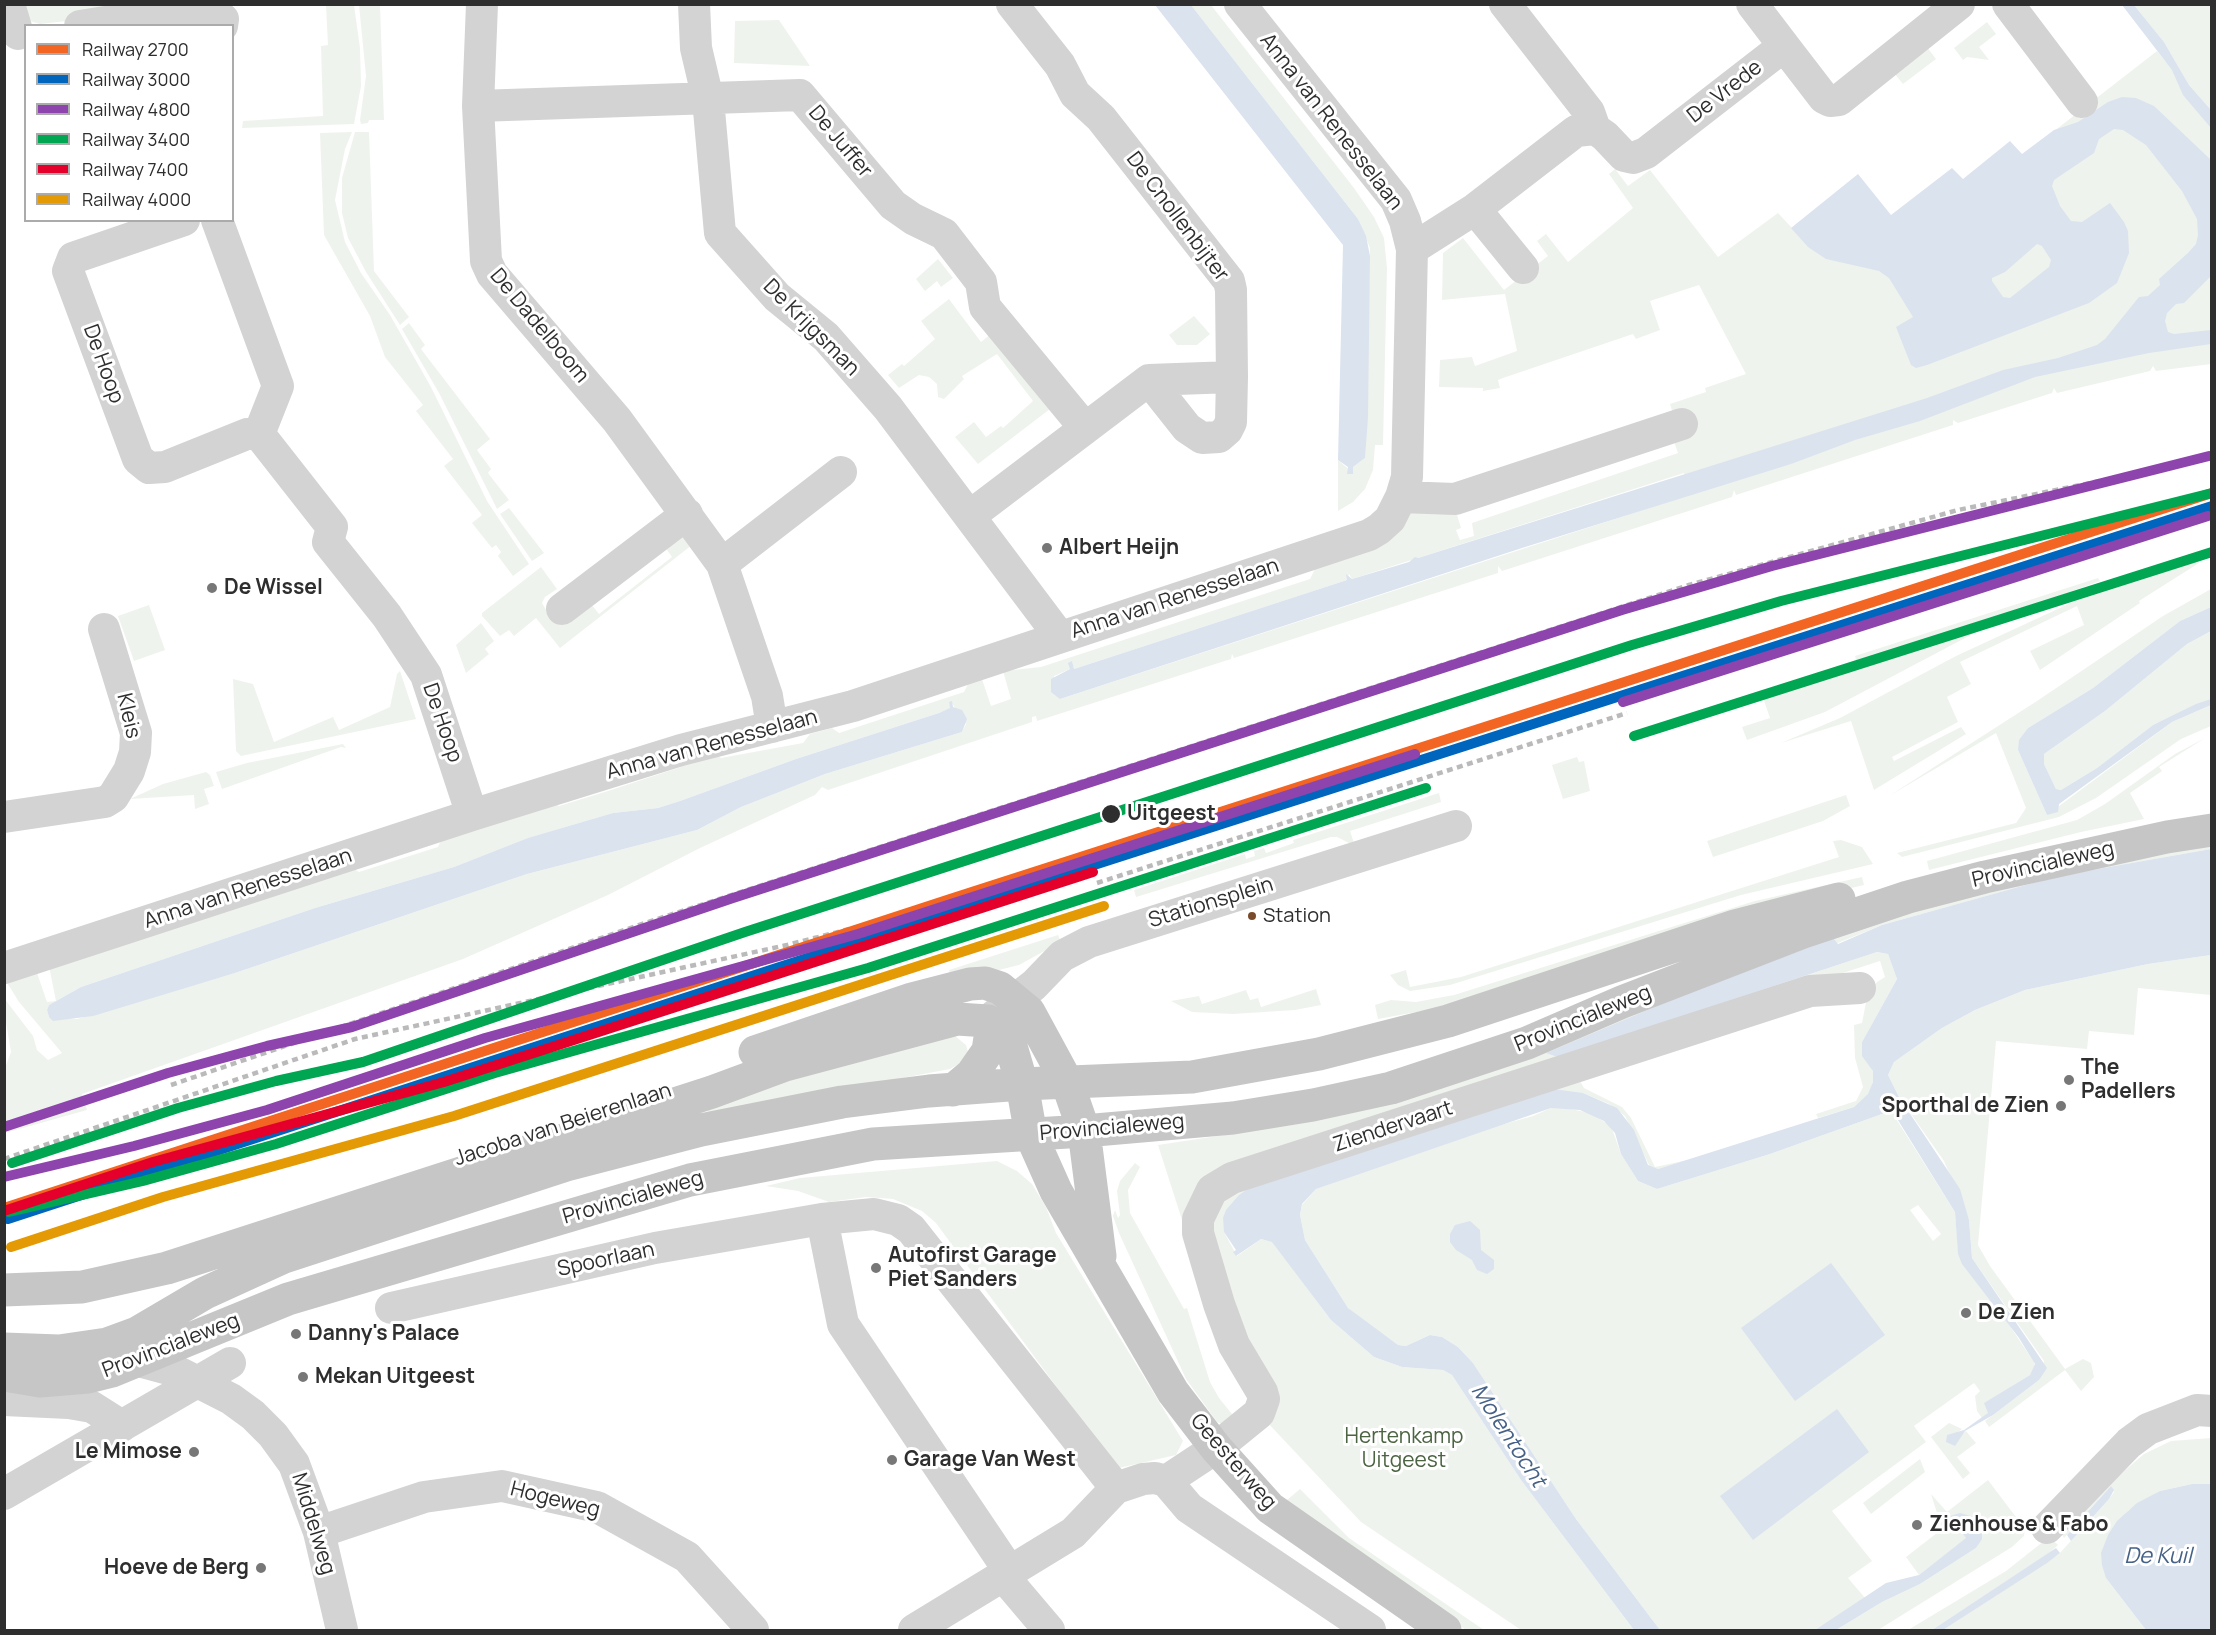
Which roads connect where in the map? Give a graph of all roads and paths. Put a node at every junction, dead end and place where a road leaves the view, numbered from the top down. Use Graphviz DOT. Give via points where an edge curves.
graph roads {
  1 [pos="482,4"];
  2 [pos="694,4"];
  3 [pos="1012,4"];
  4 [pos="1239,4"];
  5 [pos="1505,4"];
  6 [pos="1752,4"];
  7 [pos="1959,4"];
  8 [pos="2008,4"];
  9 [pos="223,16"];
  10 [pos="92,24"];
  11 [pos="1784,46"];
  12 [pos="708,99"];
  13 [pos="2082,102"];
  14 [pos="478,106"];
  15 [pos="1595,129"];
  16 [pos="1475,209"];
  17 [pos="178,222"];
  18 [pos="219,222"];
  19 [pos="1412,249"];
  20 [pos="1522,268"];
  21 [pos="1232,377"];
  22 [pos="1149,380"];
  23 [pos="1682,424"];
  24 [pos="1084,428"];
  25 [pos="259,434"];
  26 [pos="841,472"];
  27 [pos="1401,496"];
  28 [pos="687,514"];
  29 [pos="971,515"];
  30 [pos="722,564"];
  31 [pos="562,609"];
  32 [pos="104,629"];
  33 [pos="1060,637"];
  34 [pos="772,727"];
  35 [pos="2211,814"];
  36 [pos="472,815"];
  37 [pos="4,817"];
  38 [pos="1456,826"];
  39 [pos="2211,830"];
  40 [pos="4,968"];
  41 [pos="1860,988"];
  42 [pos="1016,1000"];
  43 [pos="988,1021"];
  44 [pos="1067,1082"];
  45 [pos="1022,1084"];
  46 [pos="953,1090"];
  47 [pos="1084,1131"];
  48 [pos="1031,1135"];
  49 [pos="822,1219"];
  50 [pos="1102,1266"];
  51 [pos="4,1273"];
  52 [pos="4,1290"];
  53 [pos="288,1299"];
  54 [pos="391,1308"];
  55 [pos="4,1349"];
  56 [pos="139,1361"];
  57 [pos="230,1363"];
  58 [pos="4,1375"];
  59 [pos="197,1381"];
  60 [pos="231,1399"];
  61 [pos="4,1400"];
  62 [pos="2211,1411"];
  63 [pos="122,1426"];
  64 [pos="1216,1448"];
  65 [pos="1166,1481"];
  66 [pos="1116,1488"];
  67 [pos="4,1494"];
  68 [pos="2047,1527"];
  69 [pos="319,1532"];
  70 [pos="1007,1574"];
  71 [pos="342,1630"];
  72 [pos="753,1630"];
  73 [pos="914,1630"];
  74 [pos="1049,1630"];
  75 [pos="1370,1630"];
  76 [pos="1445,1630"];
  1 -- 14 [label="street"];
  2 -- 12 [label="street, De Krijgsman" via="696,48"];
  3 -- 21 [label="street, De Cnollenbijter" via="1060,65 1075,94 1101,118 1228,281 1232,290"];
  4 -- 19 [label="street, Anna van Renesselaan" via="1396,200"];
  5 -- 15 [label="street" via="1588,112"];
  6 -- 11 [label="street"];
  7 -- 11 [label="street, De Vrede" via="1839,100 1824,98"];
  8 -- 13 [label="street"];
  9 -- 10 [label="street"];
  11 -- 15 [label="street, De Vrede" via="1646,153 1632,158 1624,156"];
  12 -- 14 [label="street, De Juffer"];
  12 -- 24 [label="street, De Juffer" via="800,95 893,206 944,234 981,282 985,307"];
  12 -- 29 [label="street, De Krijgsman" via="720,233 777,297 826,337 888,408"];
  14 -- 28 [label="street, De Dadelboom" via="486,261 492,274 617,420"];
  15 -- 16 [label="street" via="1576,131"];
  16 -- 19 [label="street"];
  16 -- 20 [label="street"];
  17 -- 25 [label="street, De Hoop" via="73,258 68,271 138,459 149,468 165,467 247,434"];
  18 -- 25 [label="street" via="278,386"];
  19 -- 27 [label="street, Anna van Renesselaan" via="1409,450"];
  21 -- 22 [label="street"];
  21 -- 22 [label="street, De Cnollenbijter" via="1227,430 1219,437 1202,438 1186,428"];
  22 -- 24 [label="street"];
  23 -- 27 [label="street" via="1455,499"];
  24 -- 29 [label="street"];
  25 -- 36 [label="street, De Hoop" via="332,526 328,542 387,616 426,675"];
  26 -- 30 [label="street"];
  27 -- 33 [label="street, Anna van Renesselaan" via="1390,519 1369,536"];
  28 -- 30 [label="street, De Dadelboom"];
  28 -- 31 [label="street"];
  29 -- 33 [label="street, De Krijgsman"];
  30 -- 34 [label="street, De Dadelboom" via="767,696"];
  32 -- 37 [label="street, Kleis" via="136,733 129,771 113,797 105,802"];
  33 -- 34 [label="street, Anna van Renesselaan" via="853,706"];
  34 -- 36 [label="street, Anna van Renesselaan" via="681,750"];
  35 -- 44 [label="main road, Provincialeweg" via="2062,845 1735,926 1448,1021 1319,1054 1192,1077"];
  36 -- 40 [label="street, Anna van Renesselaan"];
  38 -- 42 [label="street, Stationsplein" via="1089,942 1062,956"];
  39 -- 47 [label="main road, Provincialeweg" via="2156,839 1908,897 1803,932 1527,1043 1392,1088 1233,1118"];
  41 -- 64 [label="street, Ziendervaart" via="1810,991 1232,1178 1212,1190 1198,1219 1198,1233 1234,1345 1264,1399 1259,1413"];
  42 -- 43 [label="street, Stationsplein"];
  42 -- 44 [label="main road, Jacoba van Beierenlaan" via="1041,1031"];
  42 -- 51 [label="main road, Jacoba van Beierenlaan" via="1000,988 985,984 970,984 912,999 758,1052 676,1090 159,1253 90,1269 50,1274"];
  43 -- 45 [label="main road" via="1008,1036"];
  43 -- 46 [label="main road" via="988,1051 972,1074"];
  43 -- 52 [label="main road, Jacoba van Beierenlaan" via="957,1019 785,1065 168,1268 82,1287"];
  44 -- 45 [label="main road, Provincialeweg"];
  44 -- 47 [label="main road, Geesterweg"];
  45 -- 46 [label="main road, Provincialeweg"];
  45 -- 48 [label="main road, Geesterweg"];
  46 -- 55 [label="main road, Provincialeweg" via="842,1102 701,1130 566,1165 284,1257 205,1293 137,1333 107,1344 59,1351"];
  47 -- 48 [label="main road, Provincialeweg"];
  47 -- 50 [label="main road, Geesterweg"];
  48 -- 50 [label="main road, Geesterweg" via="1056,1191"];
  48 -- 53 [label="main road, Provincialeweg" via="873,1144 690,1180"];
  49 -- 54 [label="street, Spoorlaan" via="655,1248"];
  49 -- 66 [label="street" via="874,1214 898,1220 911,1229"];
  49 -- 70 [label="street" via="843,1324"];
  50 -- 64 [label="main road, Geesterweg" via="1173,1392"];
  53 -- 56 [label="main road, Provincialeweg"];
  53 -- 57 [label="street" via="247,1327 232,1349"];
  56 -- 58 [label="main road, Provincialeweg" via="65,1380 40,1381"];
  56 -- 59 [label="street, Middelweg" via="160,1365"];
  57 -- 59 [label="street"];
  57 -- 60 [label="street"];
  59 -- 60 [label="street, Middelweg"];
  59 -- 63 [label="street"];
  60 -- 69 [label="street, Middelweg" via="273,1435 294,1464"];
  61 -- 63 [label="street" via="69,1402 92,1407"];
  62 -- 68 [label="street" via="2197,1410 2148,1429 2129,1443"];
  63 -- 67 [label="street"];
  64 -- 65 [label="street, Ziendervaart"];
  64 -- 76 [label="main road, Geesterweg" via="1276,1513"];
  65 -- 66 [label="street" via="1143,1479"];
  65 -- 75 [label="street" via="1190,1508"];
  66 -- 70 [label="street" via="1073,1533"];
  69 -- 71 [label="street, Middelweg"];
  69 -- 72 [label="street, Hogeweg" via="424,1497 502,1486 597,1507 687,1557"];
  70 -- 73 [label="street"];
  70 -- 74 [label="street"];
}
